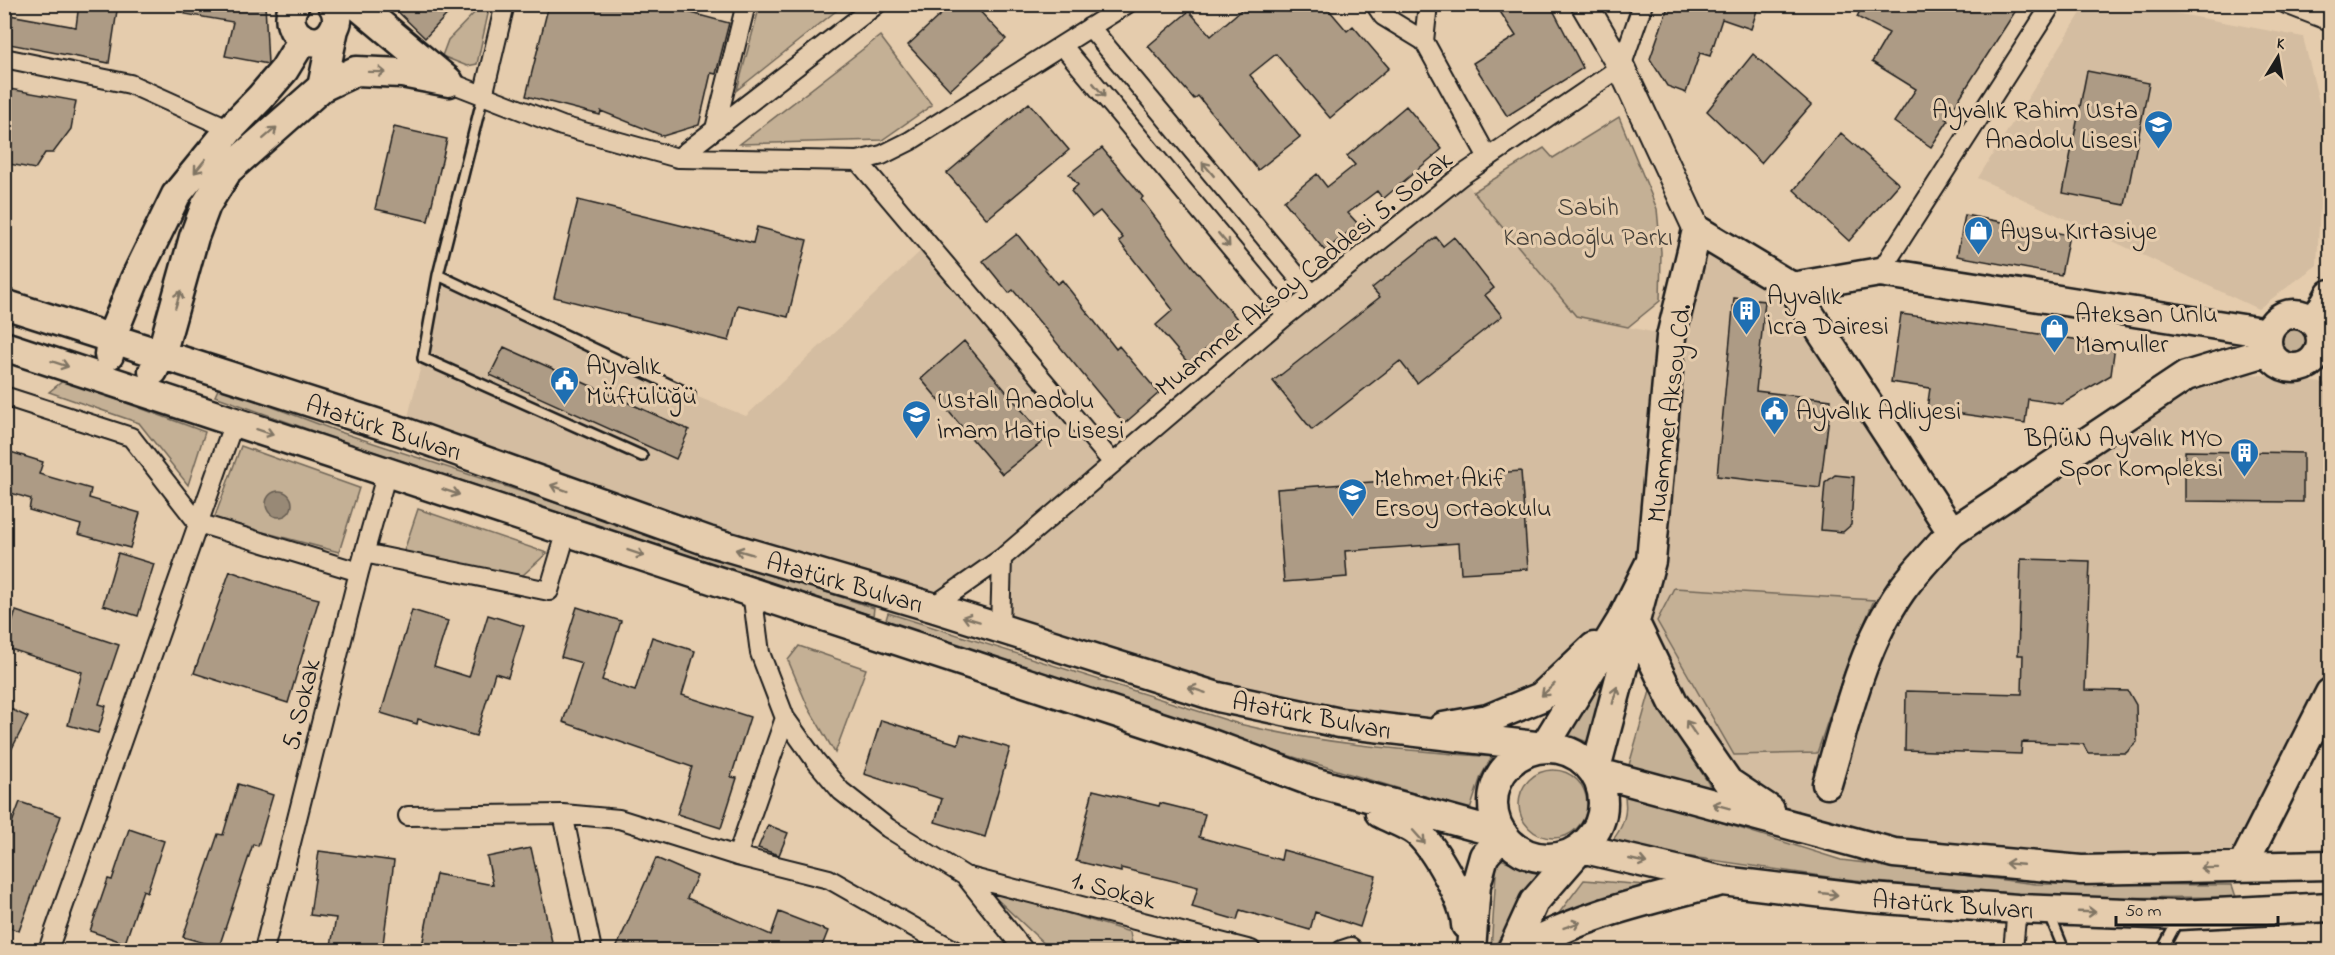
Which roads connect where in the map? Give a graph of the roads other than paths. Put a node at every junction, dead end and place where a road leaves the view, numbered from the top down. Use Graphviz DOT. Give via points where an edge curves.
graph roads {
  1 [pos="356,4"];
  2 [pos="505,4"];
  3 [pos="746,4"];
  4 [pos="1127,4"];
  5 [pos="1375,4"];
  6 [pos="1428,4"];
  7 [pos="1584,4"];
  8 [pos="1643,4"];
  9 [pos="2052,4"];
  10 [pos="2286,4"];
  11 [pos="867,8"];
  12 [pos="294,16"];
  13 [pos="333,17"];
  14 [pos="2331,21"];
  15 [pos="1090,27"];
  16 [pos="1424,41"];
  17 [pos="1062,45"];
  18 [pos="4,58"];
  19 [pos="1621,67"];
  20 [pos="450,82"];
  21 [pos="322,87"];
  22 [pos="483,96"];
  23 [pos="230,129"];
  24 [pos="715,129"];
  25 [pos="1488,156"];
  26 [pos="678,158"];
  27 [pos="858,160"];
  28 [pos="1697,230"];
  29 [pos="1880,272"];
  30 [pos="438,276"];
  31 [pos="1792,286"];
  32 [pos="1312,294"];
  33 [pos="2331,294"];
  34 [pos="4,304"];
  35 [pos="1287,315"];
  36 [pos="2314,323"];
  37 [pos="111,338"];
  38 [pos="2269,342"];
  39 [pos="4,346"];
  40 [pos="161,355"];
  41 [pos="2323,367"];
  42 [pos="111,381"];
  43 [pos="140,391"];
  44 [pos="690,394"];
  45 [pos="4,396"];
  46 [pos="234,422"];
  47 [pos="642,456"];
  48 [pos="1113,463"];
  49 [pos="387,472"];
  50 [pos="198,524"];
  51 [pos="567,530"];
  52 [pos="1952,532"];
  53 [pos="364,554"];
  54 [pos="1002,558"];
  55 [pos="359,572"];
  56 [pos="752,592"];
  57 [pos="932,607"];
  58 [pos="1628,622"];
  59 [pos="1000,628"];
  60 [pos="2331,693"];
  61 [pos="785,718"];
  62 [pos="1407,733"];
  63 [pos="1544,747"];
  64 [pos="1595,772"];
  65 [pos="1312,782"];
  66 [pos="1827,784"];
  67 [pos="563,814"];
  68 [pos="408,816"];
  69 [pos="1792,825"];
  70 [pos="1503,834"];
  71 [pos="1581,848"];
  72 [pos="737,856"];
  73 [pos="2331,865"];
  74 [pos="2242,867"];
  75 [pos="965,876"];
  76 [pos="1723,881"];
  77 [pos="2331,907"];
  78 [pos="2017,909"];
  79 [pos="2048,911"];
  80 [pos="2180,915"];
  81 [pos="48,951"];
  82 [pos="264,951"];
  83 [pos="592,951"];
  84 [pos="954,951"];
  85 [pos="1024,951"];
  86 [pos="1251,951"];
  87 [pos="1467,951"];
  88 [pos="1471,951"];
  89 [pos="1512,951"];
  90 [pos="1519,951"];
  91 [pos="2013,951"];
  92 [pos="2064,951"];
  93 [pos="2162,951"];
  1 -- 20 [label="main road"];
  2 -- 22 [label="street"];
  3 -- 24 [label="street"];
  4 -- 15 [label="street"];
  5 -- 16 [label="street" via="1383,16"];
  6 -- 16 [label="street"];
  7 -- 19 [label="street"];
  8 -- 19 [label="street"];
  9 -- 29 [label="street"];
  10 -- 14 [label="street"];
  11 -- 24 [label="street"];
  12 -- 13 [label="main road" via="310,42 324,40"];
  12 -- 23 [label="main road" via="284,70"];
  13 -- 21 [label="main road"];
  15 -- 17 [label="street"];
  32 -- 15 [label="street, one-way"];
  16 -- 25 [label="street"];
  17 -- 27 [label="street" via="909,141 882,155"];
  17 -- 35 [label="street, one-way"];
  18 -- 23 [label="street" via="130,84"];
  19 -- 25 [label="street, Muammer Aksoy Caddesi 5. Sokak"];
  19 -- 28 [label="street"];
  21 -- 20 [label="main road, one-way" via="356,71 402,73"];
  20 -- 22 [label="street"];
  40 -- 21 [label="main road, one-way" via="206,205 228,170"];
  22 -- 26 [label="street" via="562,126"];
  22 -- 30 [label="lane"];
  23 -- 37 [label="main road, one-way" via="176,195"];
  24 -- 26 [label="street"];
  25 -- 32 [label="street, Muammer Aksoy Caddesi 5. Sokak"];
  26 -- 27 [label="street"];
  27 -- 48 [label="street"];
  28 -- 31 [label="main road"];
  28 -- 58 [label="main road, Muammer Aksoy Cd." via="1671,337 1651,561"];
  29 -- 31 [label="main road"];
  29 -- 38 [label="main road"];
  30 -- 44 [label="lane"];
  30 -- 47 [label="lane" via="423,358"];
  31 -- 52 [label="main road"];
  32 -- 35 [label="street, Muammer Aksoy Caddesi 5. Sokak"];
  33 -- 36 [label="main road"];
  34 -- 37 [label="main road, Atatürk Bulvarı"];
  35 -- 48 [label="street, Muammer Aksoy Caddesi 5. Sokak"];
  36 -- 38 [label="main road" via="2298,314 2280,318"];
  36 -- 41 [label="main road" via="2321,340"];
  37 -- 40 [label="main road, Atatürk Bulvarı"];
  37 -- 42 [label="main road"];
  38 -- 41 [label="main road" via="2282,365"];
  38 -- 52 [label="main road" via="2186,376"];
  39 -- 42 [label="main road, Atatürk Bulvarı, one-way"];
  40 -- 43 [label="main road"];
  57 -- 40 [label="main road, Atatürk Bulvarı, one-way" via="708,541 404,432"];
  42 -- 43 [label="main road, Atatürk Bulvarı"];
  43 -- 46 [label="main road, Atatürk Bulvarı"];
  45 -- 50 [label="street" via="131,437"];
  46 -- 49 [label="main road, Atatürk Bulvarı, one-way"];
  46 -- 50 [label="street"];
  48 -- 54 [label="street, Muammer Aksoy Caddesi 5. Sokak"];
  49 -- 51 [label="main road, Atatürk Bulvarı, one-way"];
  49 -- 53 [label="street, 5. Sokak"];
  50 -- 55 [label="street"];
  50 -- 81 [label="street"];
  51 -- 53 [label="street" via="549,591"];
  51 -- 56 [label="main road, Atatürk Bulvarı, one-way"];
  52 -- 66 [label="main road" via="1900,592 1872,648 1847,714"];
  53 -- 55 [label="street, 5. Sokak"];
  54 -- 57 [label="street, Muammer Aksoy Caddesi 5. Sokak"];
  54 -- 59 [label="street"];
  55 -- 82 [label="street, 5. Sokak"];
  56 -- 61 [label="street" via="760,653"];
  56 -- 65 [label="main road, Atatürk Bulvarı" via="1206,742"];
  59 -- 57 [label="main road, Atatürk Bulvarı, one-way"];
  58 -- 62 [label="main road, one-way" via="1541,697 1488,719"];
  58 -- 63 [label="main road"];
  64 -- 58 [label="main road, Muammer Aksoy Cd., one-way"];
  69 -- 58 [label="main road, one-way" via="1728,782 1674,704"];
  62 -- 59 [label="main road, Atatürk Bulvarı, one-way" via="1218,697"];
  60 -- 74 [label="main road"];
  61 -- 72 [label="street"];
  61 -- 75 [label="street" via="841,791 888,828"];
  62 -- 63 [label="main road, Atatürk Bulvarı"];
  63 -- 64 [label="main road, Atatürk Bulvarı" via="1573,753"];
  63 -- 70 [label="main road, Atatürk Bulvarı" via="1511,760 1499,775 1492,810"];
  69 -- 64 [label="main road, Atatürk Bulvarı, one-way"];
  64 -- 71 [label="main road" via="1601,785 1603,813 1599,826"];
  65 -- 70 [label="main road, Atatürk Bulvarı"];
  65 -- 87 [label="main road, one-way" via="1417,832 1466,912"];
  67 -- 68 [label="street"];
  67 -- 72 [label="street" via="619,819"];
  67 -- 83 [label="street"];
  74 -- 69 [label="main road, Atatürk Bulvarı, one-way" via="2081,870 1894,853"];
  70 -- 71 [label="main road, Atatürk Bulvarı" via="1534,857 1566,855"];
  70 -- 88 [label="main road" via="1484,856 1476,885"];
  71 -- 76 [label="main road, Atatürk Bulvarı, one-way"];
  71 -- 89 [label="main road" via="1534,902"];
  72 -- 84 [label="street" via="829,879"];
  73 -- 74 [label="main road, Atatürk Bulvarı"];
  75 -- 85 [label="street"];
  75 -- 86 [label="street, 1. Sokak"];
  76 -- 78 [label="main road, Atatürk Bulvarı, one-way" via="1858,897"];
  90 -- 76 [label="main road, one-way" via="1554,931 1624,906"];
  77 -- 80 [label="main road, Atatürk Bulvarı"];
  78 -- 79 [label="main road, Atatürk Bulvarı"];
  78 -- 91 [label="street"];
  79 -- 80 [label="main road, Atatürk Bulvarı, one-way"];
  79 -- 92 [label="lane"];
  80 -- 93 [label="lane"];
}
